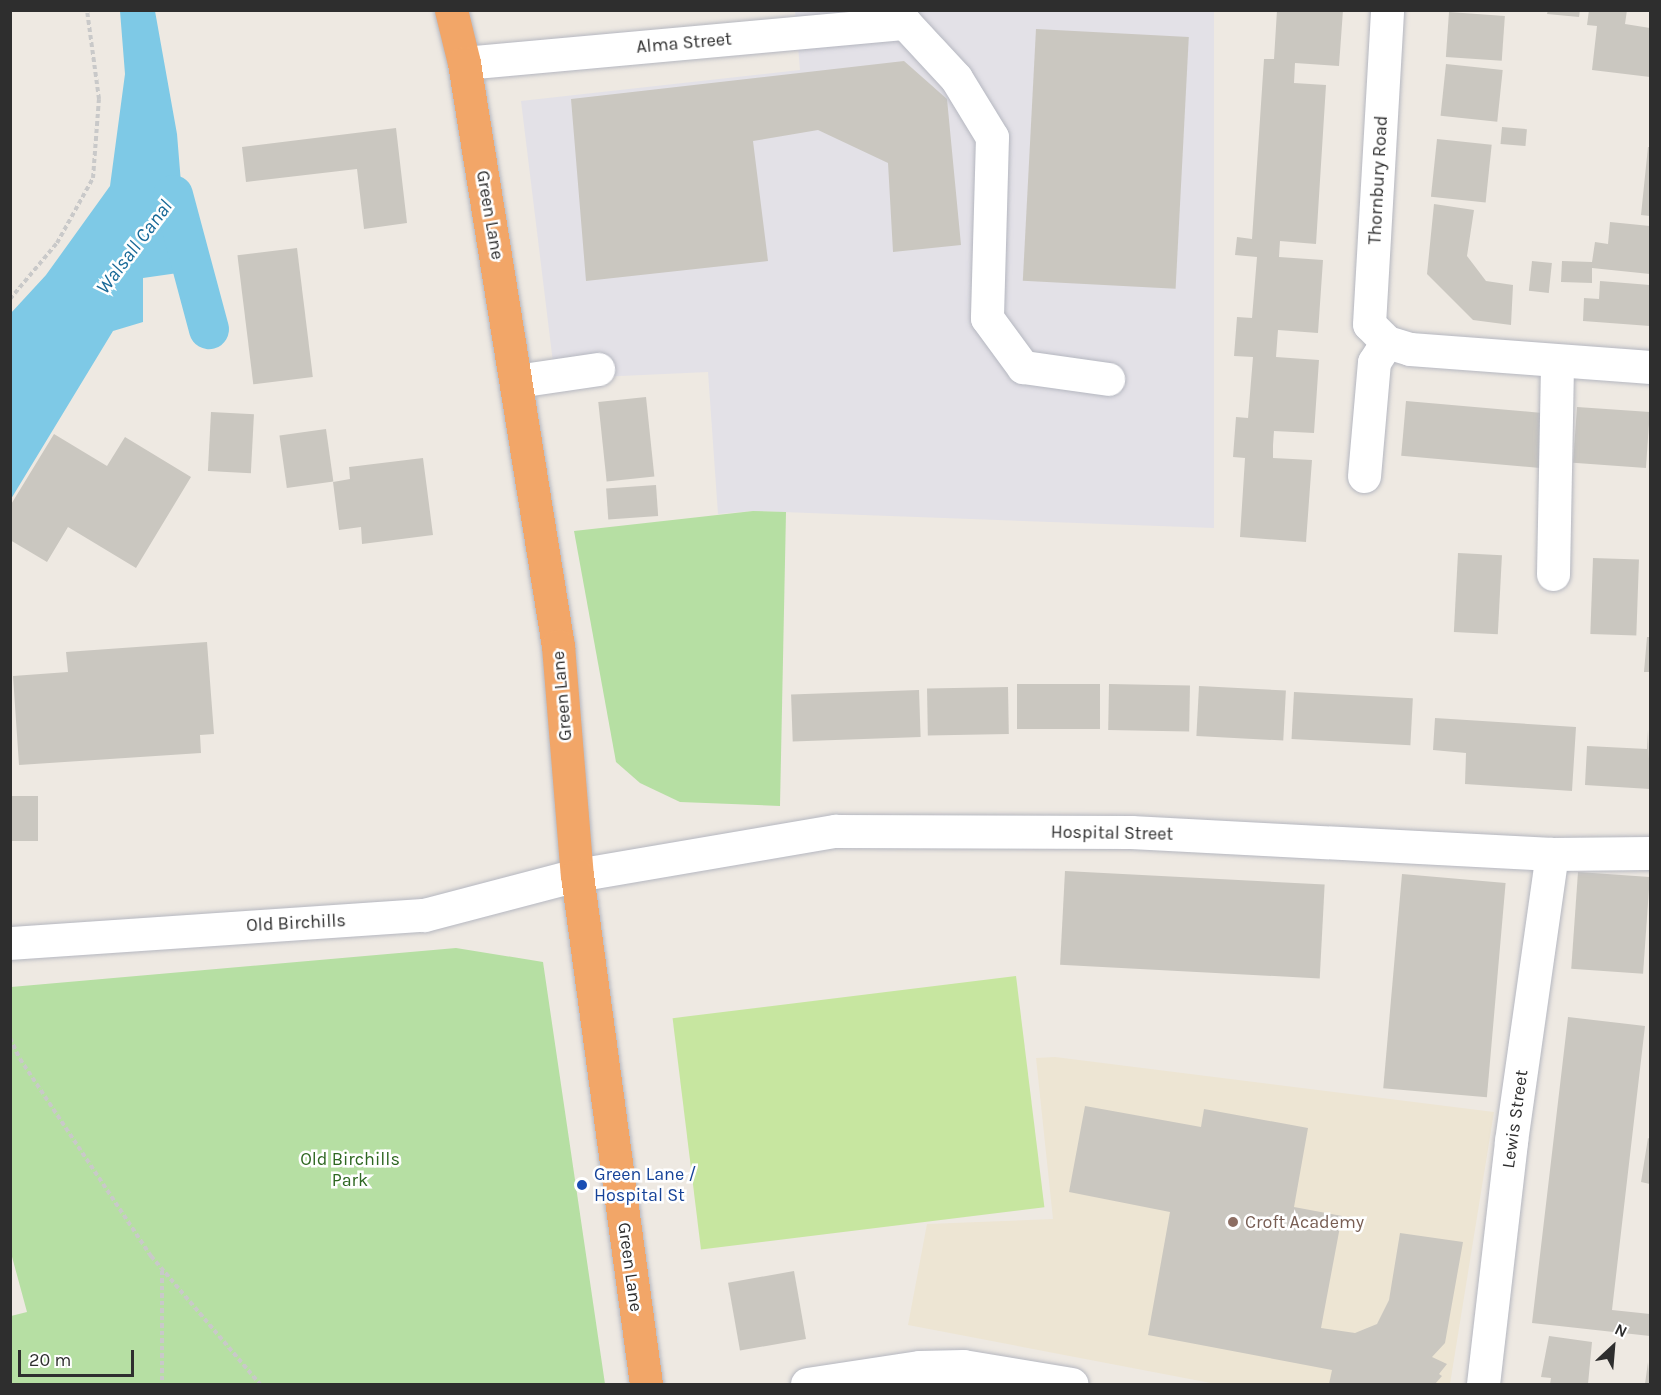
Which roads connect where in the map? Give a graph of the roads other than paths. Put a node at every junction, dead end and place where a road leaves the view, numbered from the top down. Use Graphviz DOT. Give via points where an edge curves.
graph roads {
  1 [pos="452,10"];
  2 [pos="1387,10"];
  3 [pos="464,63"];
  4 [pos="1386,342"];
  5 [pos="1557,362"];
  6 [pos="1650,368"];
  7 [pos="598,369"];
  8 [pos="1108,379"];
  9 [pos="517,381"];
  10 [pos="1364,476"];
  11 [pos="1553,574"];
  12 [pos="1650,853"];
  13 [pos="1552,854"];
  14 [pos="577,875"];
  15 [pos="10,943"];
  16 [pos="646,1384"];
  17 [pos="807,1384"];
  18 [pos="1072,1384"];
  19 [pos="1483,1384"];
  1 -- 3 [label="highway, Green Lane"];
  2 -- 4 [label="street, Thornbury Road" via="1369,324"];
  3 -- 8 [label="street, Alma Street" via="905,23 956,78 992,137 987,318 1023,367"];
  3 -- 9 [label="highway, Green Lane"];
  4 -- 5 [label="street" via="1410,349"];
  4 -- 10 [label="street" via="1374,362"];
  5 -- 6 [label="street"];
  5 -- 11 [label="street"];
  7 -- 9 [label="street"];
  9 -- 14 [label="highway, Green Lane" via="558,646"];
  12 -- 13 [label="street, Hospital Street"];
  13 -- 14 [label="street, Hospital Street" via="1131,831 836,831"];
  13 -- 19 [label="street, Lewis Street" via="1511,1141"];
  14 -- 15 [label="street, Old Birchills" via="424,915"];
  14 -- 16 [label="highway, Green Lane"];
  17 -- 18 [label="street" via="919,1366 952,1366"];
}
